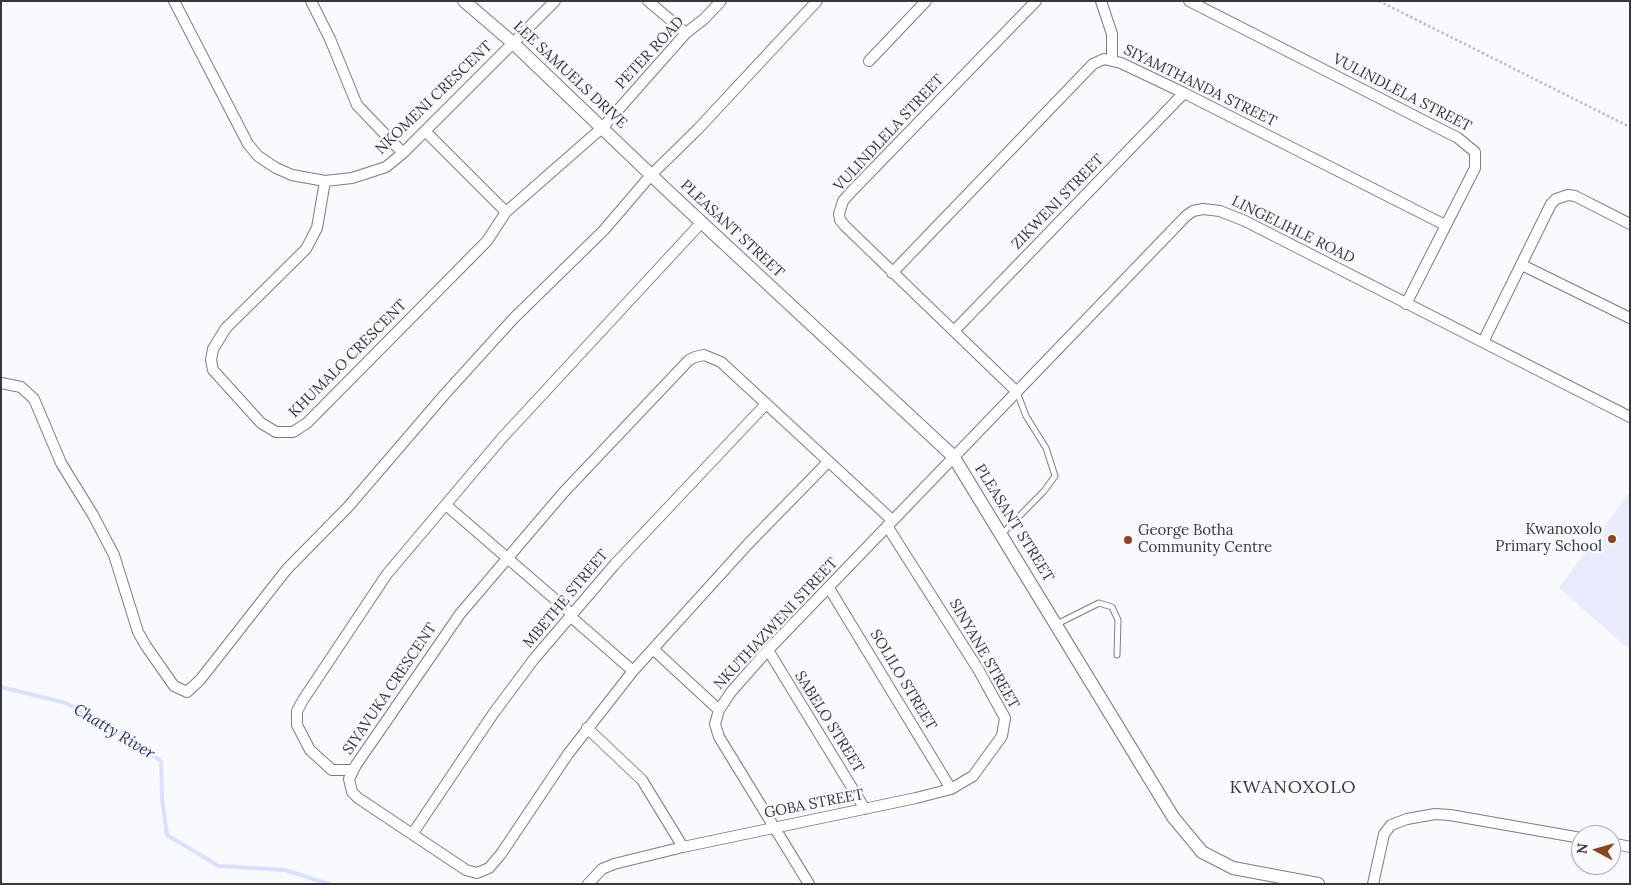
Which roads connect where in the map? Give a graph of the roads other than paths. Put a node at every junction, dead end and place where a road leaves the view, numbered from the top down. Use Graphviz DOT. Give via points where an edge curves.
graph roads {
  1 [pos="174,1"];
  2 [pos="311,1"];
  3 [pos="464,1"];
  4 [pos="555,1"];
  5 [pos="648,1"];
  6 [pos="721,1"];
  7 [pos="817,1"];
  8 [pos="926,1"];
  9 [pos="1036,1"];
  10 [pos="1101,1"];
  11 [pos="1188,1"];
  12 [pos="686,33"];
  13 [pos="513,43"];
  14 [pos="1112,60"];
  15 [pos="868,61"];
  16 [pos="1184,93"];
  17 [pos="603,127"];
  18 [pos="425,130"];
  19 [pos="403,152"];
  20 [pos="651,175"];
  21 [pos="325,181"];
  22 [pos="506,212"];
  23 [pos="701,223"];
  24 [pos="1630,224"];
  25 [pos="1445,225"];
  26 [pos="1522,264"];
  27 [pos="892,273"];
  28 [pos="1406,304"];
  29 [pos="1630,318"];
  30 [pos="954,331"];
  31 [pos="1483,342"];
  32 [pos="1,383"];
  33 [pos="1017,392"];
  34 [pos="766,404"];
  35 [pos="1630,417"];
  36 [pos="953,456"];
  37 [pos="828,462"];
  38 [pos="446,505"];
  39 [pos="889,523"];
  40 [pos="1002,534"];
  41 [pos="508,559"];
  42 [pos="829,588"];
  43 [pos="571,615"];
  44 [pos="1056,624"];
  45 [pos="653,649"];
  46 [pos="768,650"];
  47 [pos="1117,655"];
  48 [pos="633,671"];
  49 [pos="719,710"];
  50 [pos="587,728"];
  51 [pos="352,770"];
  52 [pos="951,789"];
  53 [pos="865,809"];
  54 [pos="774,827"];
  55 [pos="413,833"];
  56 [pos="1571,836"];
  57 [pos="683,846"];
  58 [pos="588,884"];
  59 [pos="809,884"];
  60 [pos="1318,884"];
  61 [pos="1373,884"];
  1 -- 21 [label="street, NKOMENI CRESCENT" via="248,144 258,156 292,175"];
  2 -- 19 [label="street" via="357,105"];
  3 -- 13 [label="street, LEE SAMUELS DRIVE"];
  4 -- 13 [label="street, NKOMENI CRESCENT"];
  5 -- 12 [label="street"];
  6 -- 12 [label="street, PETER ROAD"];
  7 -- 20 [label="street"];
  8 -- 15 [label="street"];
  9 -- 27 [label="street, VULINDLELA STREET" via="843,201 840,220"];
  10 -- 14 [label="street" via="1112,34"];
  11 -- 25 [label="street, VULINDLELA STREET" via="1471,146 1476,157 1475,168"];
  12 -- 17 [label="street, PETER ROAD"];
  13 -- 17 [label="street, LEE SAMUELS DRIVE"];
  13 -- 18 [label="street, NKOMENI CRESCENT"];
  14 -- 16 [label="street, SIYAMTHANDA STREET"];
  14 -- 27 [label="street, SIYAMTHANDA STREET" via="1104,59 1093,64"];
  16 -- 25 [label="street, SIYAMTHANDA STREET"];
  16 -- 30 [label="street, ZIKWENI STREET"];
  17 -- 20 [label="street, LEE SAMUELS DRIVE"];
  17 -- 22 [label="street, KHUMALO CRESCENT"];
  18 -- 19 [label="street, NKOMENI CRESCENT"];
  18 -- 22 [label="street"];
  19 -- 21 [label="street, NKOMENI CRESCENT" via="386,167 370,174"];
  20 -- 23 [label="street, PLEASANT STREET"];
  20 -- 32 [label="street" via="604,230 548,282 445,394 348,507 287,569 200,680 186,692 174,686 142,639 114,556 61,463 34,399 21,386"];
  21 -- 22 [label="street, KHUMALO CRESCENT" via="317,228 306,250 226,328 213,349 211,360 214,370 261,423 276,432 293,432 307,423 487,242"];
  23 -- 36 [label="street, PLEASANT STREET"];
  23 -- 38 [label="street" via="502,438"];
  24 -- 26 [label="street" via="1575,196 1561,196 1551,204"];
  25 -- 28 [label="street, VULINDLELA STREET"];
  26 -- 29 [label="street"];
  26 -- 31 [label="street"];
  27 -- 30 [label="street, VULINDLELA STREET"];
  28 -- 31 [label="street, LINGELIHLE ROAD"];
  28 -- 33 [label="street, LINGELIHLE ROAD" via="1245,221 1220,211 1203,209 1186,216"];
  30 -- 33 [label="street, VULINDLELA STREET"];
  31 -- 35 [label="street, LINGELIHLE ROAD"];
  33 -- 36 [label="street, LINGELIHLE ROAD"];
  33 -- 40 [label="lane" via="1026,416 1046,448 1055,476"];
  34 -- 37 [label="street, SIYAVUKA CRESCENT"];
  34 -- 41 [label="street, SIYAVUKA CRESCENT" via="716,358 704,355 689,360 563,493"];
  34 -- 43 [label="street, MBETHE STREET"];
  36 -- 39 [label="street, NKUTHAZWENI STREET"];
  36 -- 40 [label="street, PLEASANT STREET"];
  37 -- 39 [label="street, SIYAVUKA CRESCENT"];
  37 -- 45 [label="street, SIYAVUKA CRESCENT"];
  38 -- 41 [label="street"];
  38 -- 51 [label="street" via="374,592 297,711 297,725 310,750 332,770"];
  39 -- 42 [label="street, NKUTHAZWENI STREET"];
  39 -- 52 [label="street, SINYANE STREET" via="1005,718 1002,736 973,776"];
  40 -- 44 [label="street, PLEASANT STREET"];
  41 -- 43 [label="street"];
  41 -- 51 [label="street, SIYAVUKA CRESCENT" via="460,614"];
  42 -- 46 [label="street, NKUTHAZWENI STREET"];
  42 -- 52 [label="street, SOLILO STREET"];
  43 -- 48 [label="street"];
  43 -- 55 [label="street, MBETHE STREET" via="512,687"];
  44 -- 47 [label="lane" via="1100,603 1112,606 1118,620"];
  44 -- 60 [label="street, PLEASANT STREET" via="1172,818 1202,852 1233,868"];
  45 -- 48 [label="street, SIYAVUKA CRESCENT"];
  45 -- 49 [label="street"];
  46 -- 49 [label="street, NKUTHAZWENI STREET"];
  46 -- 53 [label="street, SABELO STREET"];
  48 -- 50 [label="street, SIYAVUKA CRESCENT"];
  49 -- 54 [label="street, NKUTHAZWENI STREET" via="715,724 719,737"];
  50 -- 55 [label="street, SIYAVUKA CRESCENT" via="489,868 477,873 466,870"];
  50 -- 57 [label="street" via="642,780"];
  51 -- 55 [label="street, SIYAVUKA CRESCENT" via="349,786 358,798"];
  52 -- 53 [label="street, GOBA STREET"];
  53 -- 54 [label="street, GOBA STREET"];
  54 -- 57 [label="street, GOBA STREET"];
  54 -- 59 [label="street, NKUTHAZWENI STREET"];
  56 -- 61 [label="street" via="1450,815 1407,819 1392,825 1384,834"];
  57 -- 58 [label="street, GOBA STREET" via="608,866"];
}
